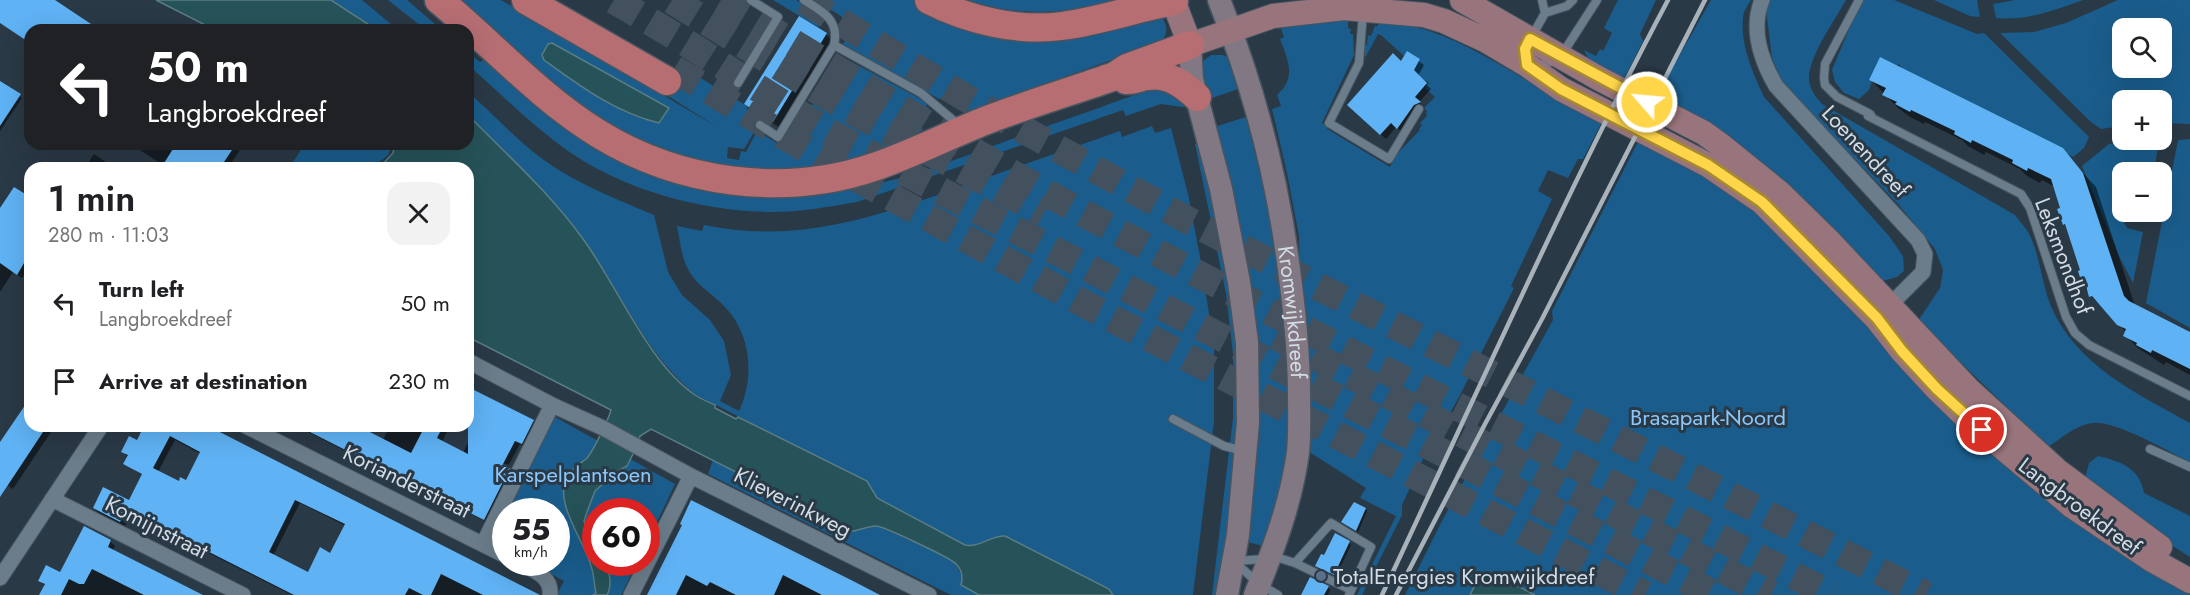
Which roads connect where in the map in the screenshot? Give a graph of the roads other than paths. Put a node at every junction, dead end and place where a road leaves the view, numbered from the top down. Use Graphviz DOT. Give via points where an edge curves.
graph roads {
  1 [pos="439,0"];
  2 [pos="526,0"];
  3 [pos="555,0"];
  4 [pos="751,0"];
  5 [pos="804,0"];
  6 [pos="929,0"];
  7 [pos="1174,0"];
  8 [pos="1219,0"];
  9 [pos="1462,0"];
  10 [pos="1542,0"];
  11 [pos="1557,0"];
  12 [pos="1597,0"];
  13 [pos="1762,0"];
  14 [pos="1859,0"];
  15 [pos="1572,1"];
  16 [pos="1124,7"];
  17 [pos="1364,9"];
  18 [pos="1549,12"];
  19 [pos="467,24"];
  20 [pos="474,30"];
  21 [pos="1231,30"];
  22 [pos="834,45"];
  23 [pos="1190,45"];
  24 [pos="1527,52"];
  25 [pos="1562,57"];
  26 [pos="1115,76"];
  27 [pos="738,83"];
  28 [pos="1197,97"];
  29 [pos="1419,109"];
  30 [pos="760,125"];
  31 [pos="964,129"];
  32 [pos="1883,312"];
  33 [pos="474,364"];
  34 [pos="2190,396"];
  35 [pos="552,405"];
  36 [pos="1173,419"];
  37 [pos="97,432"];
  38 [pos="258,432"];
  39 [pos="2150,449"];
  40 [pos="1246,451"];
  41 [pos="2190,467"];
  42 [pos="691,476"];
  43 [pos="2053,479"];
  44 [pos="52,499"];
  45 [pos="483,544"];
  46 [pos="492,549"];
  47 [pos="1270,558"];
  48 [pos="1234,561"];
  49 [pos="1295,563"];
  50 [pos="2190,566"];
  51 [pos="542,576"];
  52 [pos="0,578"];
  53 [pos="2190,581"];
  54 [pos="550,591"];
  55 [pos="1269,593"];
  56 [pos="1350,593"];
  57 [pos="243,595"];
  58 [pos="631,595"];
  59 [pos="929,595"];
  60 [pos="1227,595"];
  1 -- 19 [label="highway"];
  2 -- 3 [label="highway" via="670,75"];
  4 -- 27 [label="lane" via="778,17"];
  5 -- 22 [label="lane" via="831,19 836,30"];
  6 -- 16 [label="highway" via="973,18 1021,27 1059,27"];
  7 -- 16 [label="highway"];
  7 -- 23 [label="main road"];
  8 -- 21 [label="main road, Kromwijkdreef"];
  9 -- 24 [label="main road, Langbroekdreef"];
  10 -- 18 [label="lane"];
  11 -- 18 [label="lane"];
  12 -- 25 [label="lane"];
  13 -- 32 [label="street, Loenendreef" via="1757,11 1758,41 1764,65 1776,86 1918,240 1925,254 1923,272"];
  14 -- 34 [label="lane, Leksmondhof" via="1825,64 1825,85 1830,91 1871,118 2021,194 2030,208 2066,317 2075,333 2089,345"];
  15 -- 18 [label="lane"];
  17 -- 21 [label="main road, Langbroekdreef" via="1323,9 1273,16"];
  17 -- 24 [label="main road, Langbroekdreef" via="1444,21 1485,40"];
  17 -- 29 [label="lane" via="1359,63 1329,123 1389,159"];
  18 -- 24 [label="lane"];
  20 -- 31 [label="highway" via="571,115 622,147 694,174 765,183 813,180 873,168"];
  21 -- 23 [label="main road, Langbroekdreef"];
  21 -- 47 [label="main road, Kromwijkdreef" via="1270,159 1285,232 1299,356 1298,454"];
  22 -- 30 [label="lane" via="778,137"];
  22 -- 31 [label="lane" via="921,93"];
  23 -- 26 [label="highway"];
  23 -- 28 [label="main road"];
  24 -- 25 [label="main road, Langbroekdreef"];
  24 -- 32 [label="main road, Langbroekdreef" via="1561,89 1699,160 1762,202"];
  25 -- 32 [label="main road, Langbroekdreef" via="1722,146 1828,240"];
  26 -- 28 [label="highway" via="1131,81 1149,75 1165,77"];
  26 -- 31 [label="highway"];
  28 -- 40 [label="main road" via="1221,189 1244,312 1249,380"];
  32 -- 43 [label="main road, Langbroekdreef" via="1927,348"];
  33 -- 35 [label="street"];
  35 -- 42 [label="street, Klieverinkweg"];
  35 -- 45 [label="street, Korianderstraat"];
  36 -- 40 [label="lane" via="1224,446"];
  37 -- 44 [label="street"];
  38 -- 45 [label="street, Korianderstraat"];
  39 -- 41 [label="lane"];
  40 -- 48 [label="main road"];
  42 -- 58 [label="street"];
  42 -- 59 [label="street, Klieverinkweg"];
  43 -- 50 [label="main road, Langbroekdreef"];
  43 -- 53 [label="main road, Langbroekdreef" via="2072,506"];
  44 -- 52 [label="street"];
  44 -- 57 [label="street, Komijnstraat"];
  45 -- 46 [label="street, Korianderstraat"];
  47 -- 48 [label="lane"];
  47 -- 49 [label="lane"];
  47 -- 55 [label="main road, Kromwijkdreef"];
  48 -- 55 [label="lane"];
  48 -- 60 [label="main road"];
  49 -- 56 [label="lane"];
  49 -- 56 [label="lane" via="1331,523 1371,547"];
  51 -- 54 [label="street"];
}
